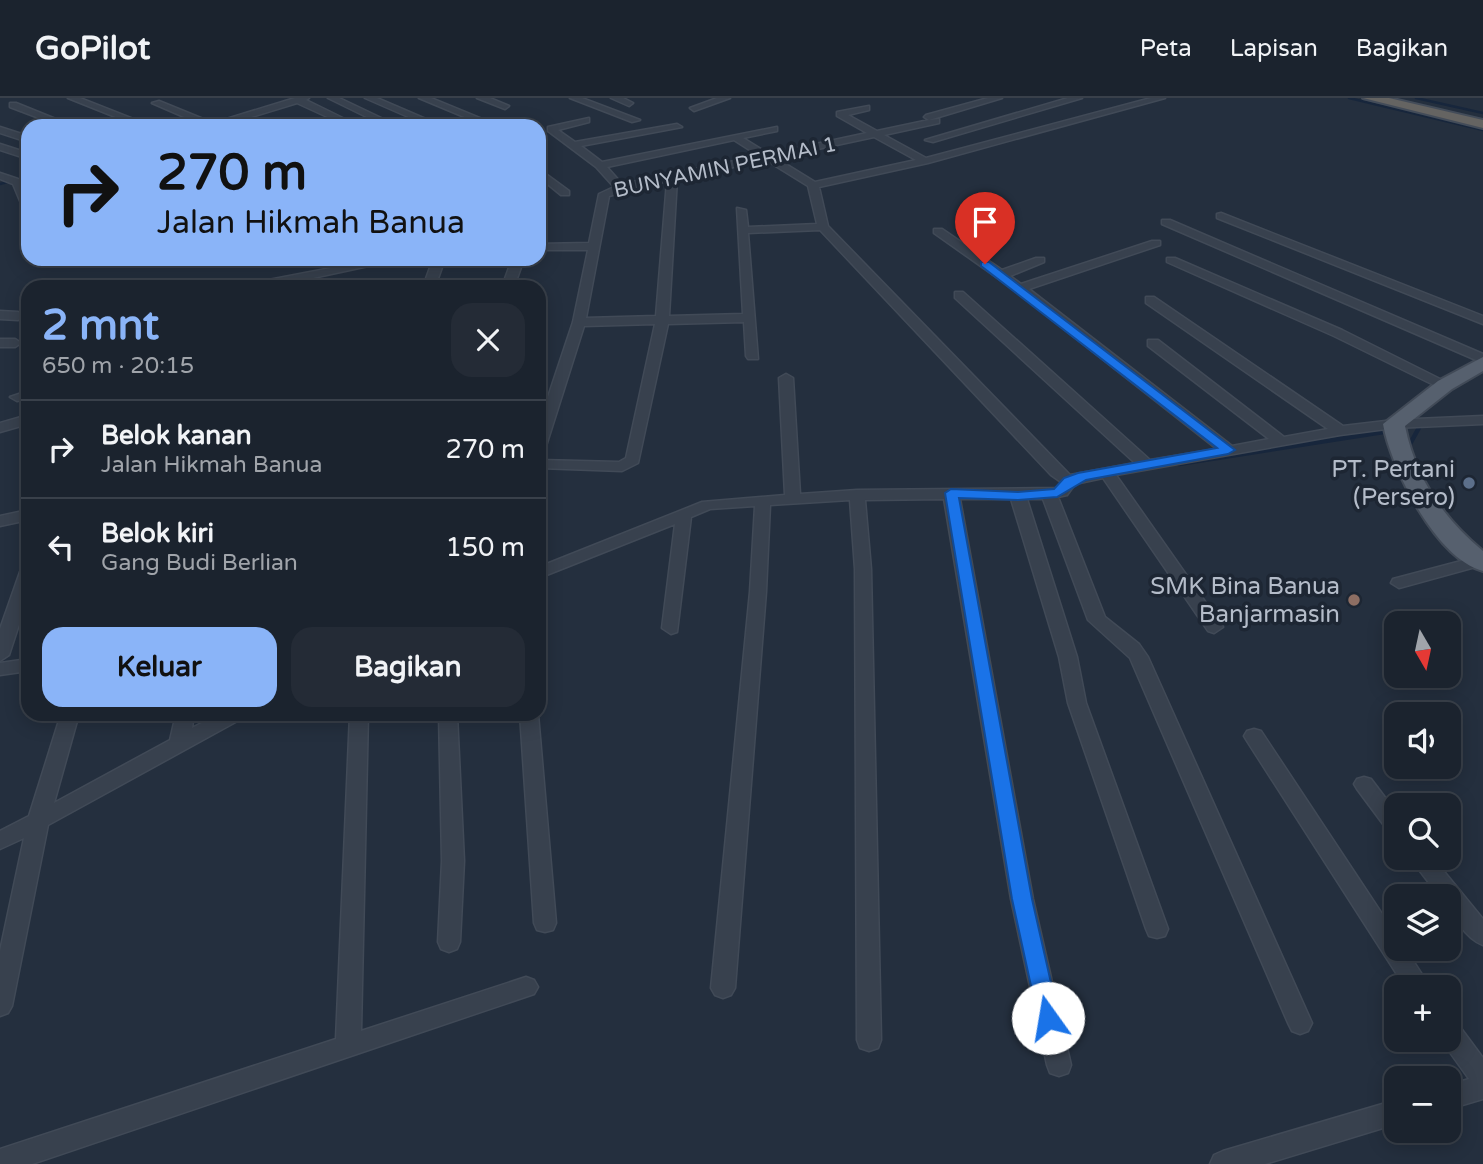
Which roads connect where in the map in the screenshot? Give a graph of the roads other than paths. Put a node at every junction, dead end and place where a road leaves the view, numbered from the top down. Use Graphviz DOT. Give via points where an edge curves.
graph roads {
  1 [pos="72,98"];
  2 [pos="332,98"];
  3 [pos="369,98"];
  4 [pos="423,98"];
  5 [pos="481,98"];
  6 [pos="574,98"];
  7 [pos="615,98"];
  8 [pos="726,98"];
  9 [pos="998,98"];
  10 [pos="1078,98"];
  11 [pos="1161,98"];
  12 [pos="1370,98"];
  13 [pos="1392,98"];
  14 [pos="301,99"];
  15 [pos="156,103"];
  16 [pos="629,103"];
  17 [pos="694,104"];
  18 [pos="13,105"];
  19 [pos="505,106"];
  20 [pos="866,108"];
  21 [pos="1483,118"];
  22 [pos="50,119"];
  23 [pos="128,119"];
  24 [pos="195,119"];
  25 [pos="236,119"];
  26 [pos="340,119"];
  27 [pos="378,119"];
  28 [pos="420,119"];
  29 [pos="476,119"];
  30 [pos="586,120"];
  31 [pos="635,120"];
  32 [pos="1483,124"];
  33 [pos="677,127"];
  34 [pos="774,129"];
  35 [pos="0,130"];
  36 [pos="877,134"];
  37 [pos="21,137"];
  38 [pos="735,137"];
  39 [pos="930,140"];
  40 [pos="573,145"];
  41 [pos="0,147"];
  42 [pos="21,154"];
  43 [pos="767,157"];
  44 [pos="925,161"];
  45 [pos="600,165"];
  46 [pos="672,177"];
  47 [pos="546,178"];
  48 [pos="14,180"];
  49 [pos="0,187"];
  50 [pos="620,188"];
  51 [pos="813,188"];
  52 [pos="565,193"];
  53 [pos="741,210"];
  54 [pos="1221,216"];
  55 [pos="1166,222"];
  56 [pos="823,227"];
  57 [pos="743,230"];
  58 [pos="938,231"];
  59 [pos="1156,243"];
  60 [pos="596,246"];
  61 [pos="546,247"];
  62 [pos="1040,260"];
  63 [pos="1171,260"];
  64 [pos="360,266"];
  65 [pos="1001,275"];
  66 [pos="288,280"];
  67 [pos="1020,288"];
  68 [pos="959,295"];
  69 [pos="1150,300"];
  70 [pos="0,315"];
  71 [pos="18,316"];
  72 [pos="749,318"];
  73 [pos="1483,320"];
  74 [pos="662,321"];
  75 [pos="579,323"];
  76 [pos="0,343"];
  77 [pos="15,343"];
  78 [pos="1153,343"];
  79 [pos="752,356"];
  80 [pos="1483,361"];
  81 [pos="786,378"];
  82 [pos="1445,385"];
  83 [pos="1483,419"];
  84 [pos="21,423"];
  85 [pos="546,424"];
  86 [pos="1394,424"];
  87 [pos="1340,431"];
  88 [pos="1,435"];
  89 [pos="1282,442"];
  90 [pos="1228,450"];
  91 [pos="546,464"];
  92 [pos="1145,464"];
  93 [pos="1106,471"];
  94 [pos="1069,481"];
  95 [pos="951,493"];
  96 [pos="1049,494"];
  97 [pos="857,495"];
  98 [pos="1018,496"];
  99 [pos="793,498"];
  100 [pos="763,500"];
  101 [pos="684,512"];
  102 [pos="1482,562"];
  103 [pos="546,570"];
  104 [pos="1399,583"];
  105 [pos="21,593"];
  106 [pos="1214,627"];
  107 [pos="671,628"];
  108 [pos="0,655"];
  109 [pos="21,666"];
  110 [pos="0,669"];
  111 [pos="68,721"];
  112 [pos="184,721"];
  113 [pos="221,721"];
  114 [pos="359,721"];
  115 [pos="448,721"];
  116 [pos="530,721"];
  117 [pos="1254,736"];
  118 [pos="179,743"];
  119 [pos="1364,784"];
  120 [pos="1384,810"];
  121 [pos="39,817"];
  122 [pos="0,841"];
  123 [pos="1431,870"];
  124 [pos="545,923"];
  125 [pos="1157,929"];
  126 [pos="1483,936"];
  127 [pos="449,942"];
  128 [pos="1410,975"];
  129 [pos="526,986"];
  130 [pos="723,988"];
  131 [pos="0,1006"];
  132 [pos="1300,1023"];
  133 [pos="869,1040"];
  134 [pos="348,1046"];
  135 [pos="1461,1047"];
  136 [pos="1059,1065"];
  137 [pos="1483,1077"];
  138 [pos="1483,1087"];
  139 [pos="1461,1093"];
  140 [pos="1384,1116"];
  141 [pos="0,1162"];
  142 [pos="1223,1164"];
  1 -- 23 [label="street"];
  2 -- 27 [label="street"];
  3 -- 28 [label="street"];
  4 -- 29 [label="street"];
  5 -- 19 [label="street"];
  6 -- 31 [label="street"];
  7 -- 16 [label="street"];
  8 -- 17 [label="street"];
  9 -- 36 [label="street, BUNYAMIN PERMAI 1"];
  10 -- 39 [label="street"];
  11 -- 44 [label="street"];
  12 -- 32 [label="highway"];
  13 -- 21 [label="highway"];
  14 -- 25 [label="street"];
  14 -- 26 [label="street"];
  15 -- 24 [label="street"];
  18 -- 22 [label="street"];
  20 -- 36 [label="street" via="840,114"];
  30 -- 40 [label="street" via="552,127"];
  33 -- 40 [label="street"];
  34 -- 38 [label="street"];
  35 -- 37 [label="street"];
  36 -- 43 [label="street, BUNYAMIN PERMAI 1"];
  36 -- 44 [label="street"];
  38 -- 43 [label="street"];
  38 -- 45 [label="street"];
  40 -- 45 [label="street"];
  41 -- 42 [label="street"];
  43 -- 46 [label="street, BUNYAMIN PERMAI 1"];
  43 -- 51 [label="street"];
  44 -- 51 [label="street"];
  45 -- 50 [label="street"];
  46 -- 50 [label="street, BUNYAMIN PERMAI 1"];
  46 -- 74 [label="street"];
  47 -- 52 [label="street"];
  48 -- 49 [label="street"];
  50 -- 60 [label="street, BUNYAMIN PERMAI 1" via="603,196"];
  51 -- 56 [label="street"];
  53 -- 57 [label="street"];
  54 -- 73 [label="street"];
  55 -- 80 [label="street"];
  56 -- 57 [label="street"];
  56 -- 94 [label="street"];
  57 -- 72 [label="street"];
  58 -- 65 [label="street"];
  59 -- 67 [label="street"];
  60 -- 61 [label="street"];
  60 -- 75 [label="street, BUNYAMIN PERMAI 1"];
  62 -- 65 [label="street"];
  63 -- 82 [label="street"];
  64 -- 66 [label="street"];
  65 -- 67 [label="street"];
  67 -- 90 [label="street"];
  68 -- 92 [label="street"];
  69 -- 87 [label="street"];
  70 -- 71 [label="street"];
  72 -- 74 [label="street"];
  72 -- 79 [label="street"];
  74 -- 75 [label="street"];
  74 -- 91 [label="street" via="630,463 614,467"];
  75 -- 85 [label="street, BUNYAMIN PERMAI 1"];
  76 -- 77 [label="street"];
  78 -- 89 [label="street"];
  80 -- 82 [label="main road"];
  81 -- 99 [label="street"];
  82 -- 86 [label="main road"];
  83 -- 86 [label="street"];
  84 -- 88 [label="street"];
  86 -- 87 [label="street"];
  86 -- 102 [label="main road" via="1406,468 1424,501 1458,543"];
  87 -- 89 [label="street"];
  89 -- 90 [label="street"];
  90 -- 92 [label="street"];
  92 -- 93 [label="street"];
  93 -- 94 [label="street"];
  93 -- 106 [label="street"];
  94 -- 96 [label="street" via="1062,492"];
  95 -- 97 [label="street"];
  95 -- 98 [label="street"];
  95 -- 136 [label="street" via="1022,899"];
  96 -- 98 [label="street"];
  96 -- 132 [label="street" via="1097,620 1139,657"];
  97 -- 99 [label="street"];
  97 -- 133 [label="street" via="863,569"];
  98 -- 125 [label="street" via="1068,657 1077,703"];
  99 -- 100 [label="street"];
  100 -- 101 [label="street"];
  100 -- 130 [label="street"];
  101 -- 103 [label="street"];
  101 -- 107 [label="street"];
  102 -- 104 [label="street"];
  105 -- 108 [label="street"];
  109 -- 110 [label="street"];
  111 -- 121 [label="street"];
  112 -- 118 [label="street"];
  113 -- 118 [label="street"];
  114 -- 134 [label="street"];
  115 -- 127 [label="street" via="453,861"];
  116 -- 124 [label="street"];
  117 -- 128 [label="street"];
  118 -- 121 [label="street"];
  119 -- 120 [label="street"];
  121 -- 122 [label="street"];
  121 -- 131 [label="street"];
  123 -- 126 [label="street"];
  129 -- 134 [label="street"];
  134 -- 141 [label="street"];
  135 -- 137 [label="street"];
  138 -- 139 [label="street"];
  140 -- 142 [label="street"];
}
